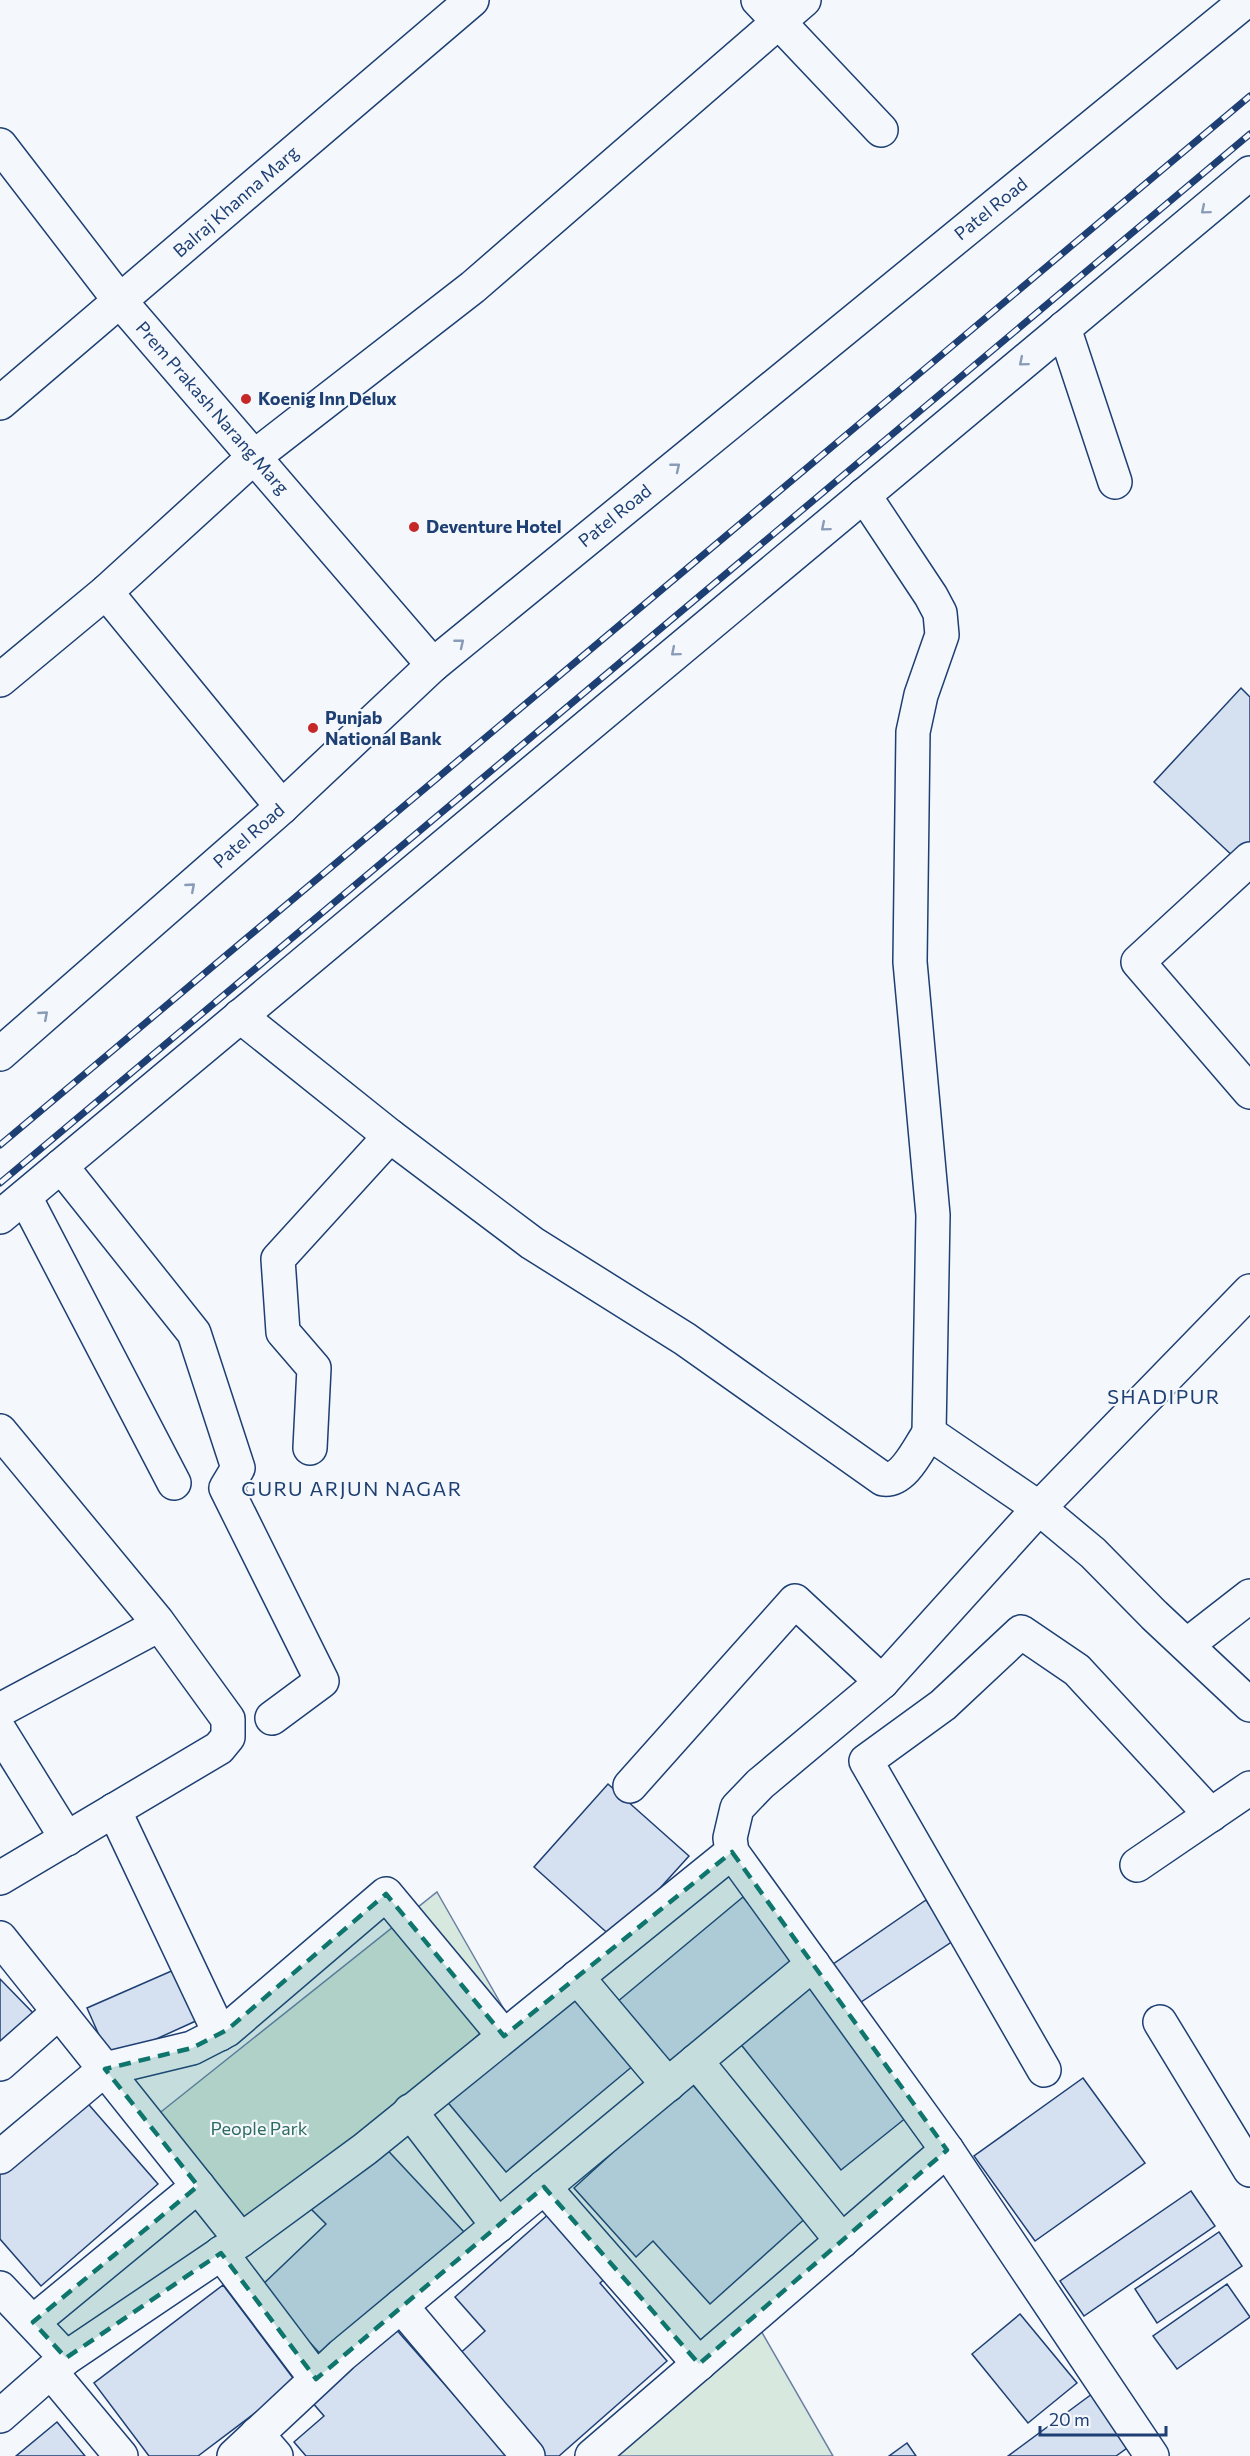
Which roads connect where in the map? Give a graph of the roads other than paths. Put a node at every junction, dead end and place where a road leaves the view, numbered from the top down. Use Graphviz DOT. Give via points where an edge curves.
graph roads {
  1 [pos="472,0"];
  2 [pos="804,0"];
  3 [pos="1247,0"];
  4 [pos="768,11"];
  5 [pos="881,130"];
  6 [pos="0,145"];
  7 [pos="1250,173"];
  8 [pos="120,301"];
  9 [pos="1064,328"];
  10 [pos="0,404"];
  11 [pos="254,457"];
  12 [pos="1115,482"];
  13 [pos="864,495"];
  14 [pos="106,592"];
  15 [pos="433,664"];
  16 [pos="0,680"];
  17 [pos="282,807"];
  18 [pos="1250,859"];
  19 [pos="240,1016"];
  20 [pos="0,1054"];
  21 [pos="1250,1092"];
  22 [pos="390,1136"];
  23 [pos="61,1166"];
  24 [pos="25,1197"];
  25 [pos="0,1217"];
  26 [pos="1250,1291"];
  27 [pos="0,1431"];
  28 [pos="928,1433"];
  29 [pos="310,1448"];
  30 [pos="174,1483"];
  31 [pos="1039,1508"];
  32 [pos="1250,1596"];
  33 [pos="159,1625"];
  34 [pos="1187,1645"];
  35 [pos="882,1682"];
  36 [pos="1250,1705"];
  37 [pos="0,1710"];
  38 [pos="272,1718"];
  39 [pos="0,1731"];
  40 [pos="630,1786"];
  41 [pos="1250,1788"];
  42 [pos="114,1810"];
  43 [pos="1211,1815"];
  44 [pos="67,1839"];
  45 [pos="732,1852"];
  46 [pos="1137,1865"];
  47 [pos="0,1878"];
  48 [pos="0,1938"];
  49 [pos="813,1964"];
  50 [pos="577,1977"];
  51 [pos="59,2012"];
  52 [pos="1160,2022"];
  53 [pos="220,2034"];
  54 [pos="504,2036"];
  55 [pos="696,2061"];
  56 [pos="0,2064"];
  57 [pos="105,2069"];
  58 [pos="1044,2070"];
  59 [pos="668,2085"];
  60 [pos="411,2111"];
  61 [pos="947,2150"];
  62 [pos="0,2157"];
  63 [pos="1250,2170"];
  64 [pos="198,2186"];
  65 [pos="544,2187"];
  66 [pos="498,2226"];
  67 [pos="842,2241"];
  68 [pos="231,2246"];
  69 [pos="0,2288"];
  70 [pos="401,2306"];
  71 [pos="33,2322"];
  72 [pos="699,2364"];
  73 [pos="58,2365"];
  74 [pos="316,2379"];
  75 [pos="0,2416"];
  76 [pos="267,2445"];
  77 [pos="121,2456"];
  78 [pos="234,2456"];
  79 [pos="528,2456"];
  80 [pos="592,2456"];
  81 [pos="1152,2456"];
  1 -- 8 [label="street, Balraj Khanna Marg"];
  2 -- 4 [label="street"];
  15 -- 3 [label="street, Patel Road, one-way"];
  4 -- 5 [label="street"];
  4 -- 11 [label="street" via="473,287"];
  6 -- 8 [label="street, Prem Prakash Narang Marg"];
  7 -- 9 [label="street, one-way"];
  8 -- 10 [label="street, Balraj Khanna Marg"];
  8 -- 11 [label="street, Prem Prakash Narang Marg"];
  9 -- 12 [label="street"];
  9 -- 13 [label="street, one-way"];
  11 -- 14 [label="street"];
  11 -- 15 [label="street, Prem Prakash Narang Marg"];
  13 -- 19 [label="street, one-way"];
  13 -- 28 [label="street" via="932,596 940,613 942,635 913,732 910,962 933,1215"];
  14 -- 16 [label="street"];
  14 -- 17 [label="street"];
  15 -- 17 [label="street, Patel Road"];
  20 -- 17 [label="street, Patel Road, one-way"];
  18 -- 21 [label="street" via="1138,962"];
  19 -- 22 [label="street"];
  19 -- 23 [label="street"];
  22 -- 28 [label="street" via="532,1243 685,1339 883,1479 899,1476"];
  22 -- 29 [label="street" via="278,1259 283,1332 314,1368"];
  23 -- 24 [label="street"];
  23 -- 38 [label="street" via="194,1333 238,1468 226,1488 322,1681"];
  24 -- 25 [label="street"];
  24 -- 30 [label="street"];
  26 -- 31 [label="street"];
  27 -- 33 [label="street"];
  28 -- 31 [label="street"];
  31 -- 34 [label="street" via="1094,1553"];
  31 -- 35 [label="street"];
  32 -- 34 [label="street"];
  33 -- 37 [label="street"];
  33 -- 42 [label="street" via="228,1719 228,1737 219,1748"];
  34 -- 36 [label="street"];
  35 -- 40 [label="street" via="795,1601"];
  35 -- 45 [label="street" via="760,1784 737,1808 730,1838"];
  39 -- 44 [label="street"];
  41 -- 43 [label="street"];
  42 -- 44 [label="street"];
  42 -- 53 [label="street"];
  43 -- 46 [label="street"];
  43 -- 58 [label="street" via="1077,1670 1021,1632 943,1705 866,1761"];
  44 -- 47 [label="street"];
  45 -- 49 [label="street"];
  45 -- 50 [label="street"];
  48 -- 51 [label="street"];
  49 -- 55 [label="street"];
  49 -- 61 [label="street"];
  50 -- 54 [label="street"];
  50 -- 59 [label="street"];
  51 -- 56 [label="street"];
  51 -- 57 [label="street"];
  52 -- 63 [label="street"];
  53 -- 54 [label="street" via="386,1894"];
  53 -- 57 [label="street" via="192,2048"];
  54 -- 60 [label="street"];
  55 -- 59 [label="street"];
  55 -- 67 [label="street"];
  57 -- 62 [label="street"];
  57 -- 64 [label="street"];
  59 -- 65 [label="street"];
  60 -- 66 [label="street"];
  60 -- 68 [label="street"];
  61 -- 67 [label="street"];
  61 -- 81 [label="street"];
  64 -- 68 [label="street"];
  64 -- 71 [label="street"];
  65 -- 66 [label="street"];
  65 -- 72 [label="street"];
  66 -- 70 [label="street"];
  67 -- 72 [label="street"];
  68 -- 73 [label="street"];
  68 -- 74 [label="street"];
  69 -- 71 [label="street"];
  70 -- 74 [label="street"];
  70 -- 79 [label="street"];
  71 -- 73 [label="street"];
  72 -- 80 [label="street"];
  73 -- 75 [label="street"];
  73 -- 77 [label="street"];
  74 -- 76 [label="street"];
  76 -- 78 [label="street"];
}
